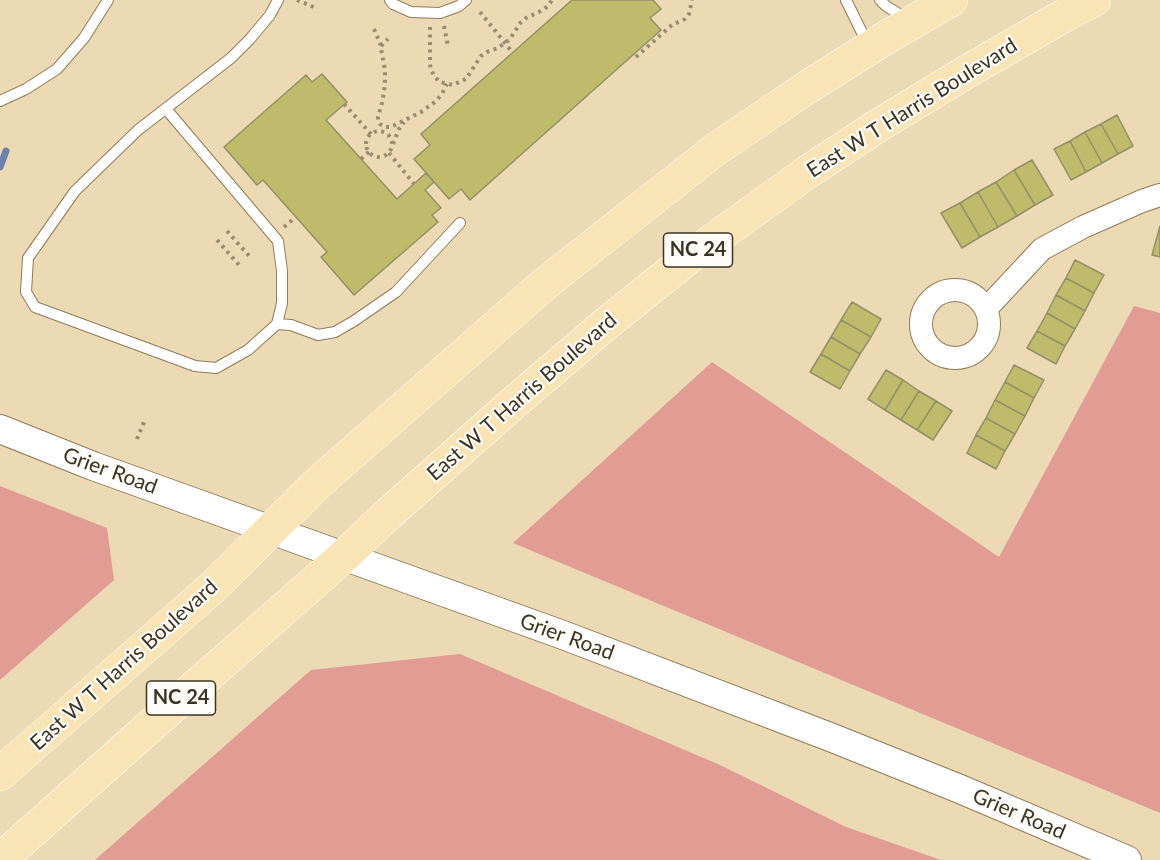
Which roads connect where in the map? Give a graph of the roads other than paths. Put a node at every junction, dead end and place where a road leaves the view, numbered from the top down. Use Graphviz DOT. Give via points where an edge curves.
graph roads {
  1 [pos="108,0"];
  2 [pos="278,0"];
  3 [pos="390,0"];
  4 [pos="466,0"];
  5 [pos="846,0"];
  6 [pos="880,0"];
  7 [pos="951,0"];
  8 [pos="1094,0"];
  9 [pos="912,23"];
  10 [pos="870,48"];
  11 [pos="0,100"];
  12 [pos="166,110"];
  13 [pos="1160,195"];
  14 [pos="460,223"];
  15 [pos="986,309"];
  16 [pos="277,324"];
  17 [pos="0,429"];
  18 [pos="270,530"];
  19 [pos="344,556"];
  20 [pos="0,774"];
  21 [pos="0,860"];
  22 [pos="1128,860"];
  1 -- 11 [label="lane" via="84,38 57,69"];
  2 -- 12 [label="lane" via="244,46"];
  3 -- 4 [label="lane" via="411,12 440,13"];
  5 -- 10 [label="lane"];
  6 -- 9 [label="lane"];
  7 -- 9 [label="main road, East W T Harris Boulevard / NC 24"];
  8 -- 19 [label="main road, East W T Harris Boulevard / NC 24" via="879,125 697,251 518,399"];
  9 -- 10 [label="main road, East W T Harris Boulevard / NC 24"];
  10 -- 18 [label="main road, East W T Harris Boulevard / NC 24" via="716,150 547,282"];
  12 -- 16 [label="lane" via="278,241 282,303"];
  12 -- 16 [label="lane" via="138,130 75,191 28,258 26,292 35,307 195,366 216,368 248,350"];
  13 -- 15 [label="street" via="1042,249"];
  14 -- 16 [label="lane" via="396,292 335,332 318,335"];
  17 -- 18 [label="street, Grier Road"];
  18 -- 19 [label="street, Grier Road"];
  18 -- 20 [label="main road, East W T Harris Boulevard / NC 24" via="213,587"];
  19 -- 21 [label="main road, East W T Harris Boulevard / NC 24"];
  19 -- 22 [label="street, Grier Road" via="819,733"];
}
